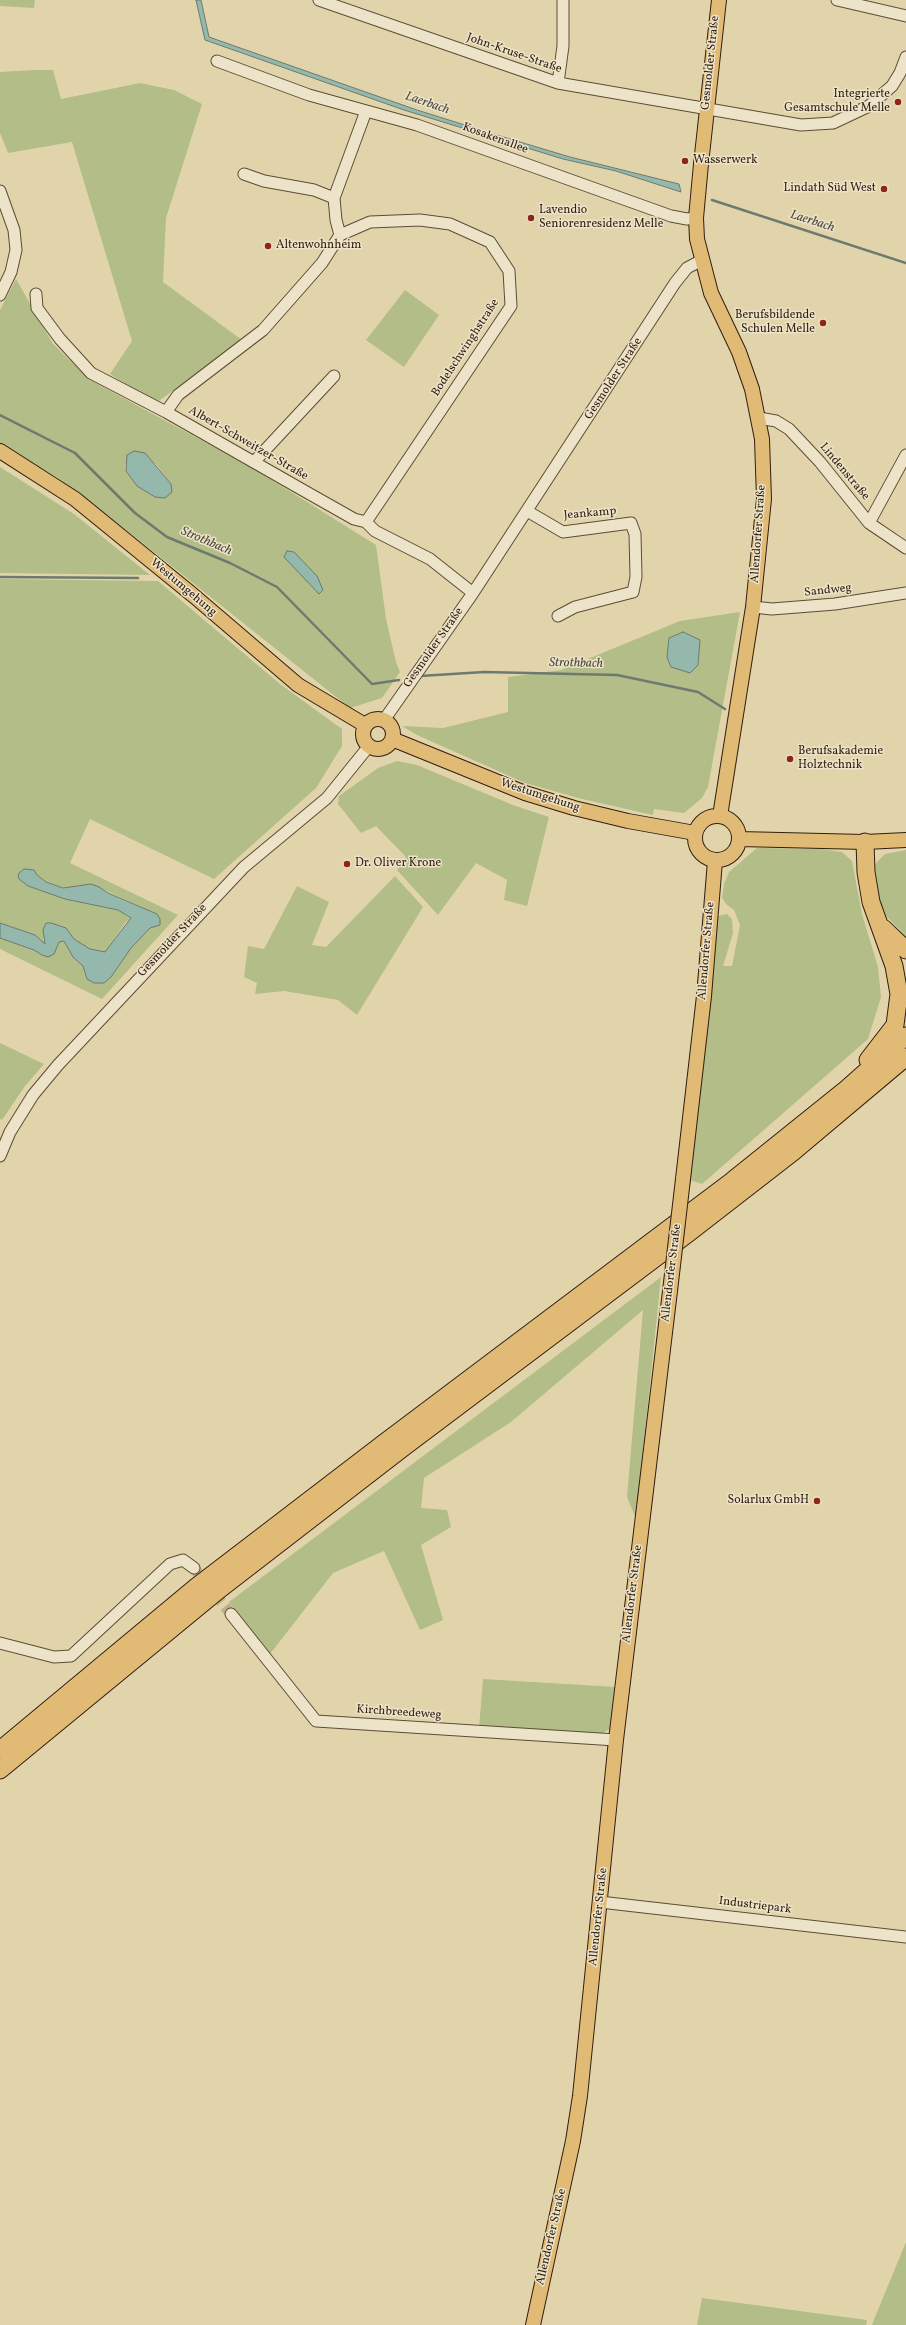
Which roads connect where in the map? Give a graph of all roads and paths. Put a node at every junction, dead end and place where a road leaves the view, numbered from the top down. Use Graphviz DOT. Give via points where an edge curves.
graph roads {
  1 [pos="319,0"];
  2 [pos="563,0"];
  3 [pos="719,0"];
  4 [pos="837,0"];
  5 [pos="906,16"];
  6 [pos="906,57"];
  7 [pos="216,61"];
  8 [pos="558,83"];
  9 [pos="706,110"];
  10 [pos="366,111"];
  11 [pos="244,174"];
  12 [pos="0,191"];
  13 [pos="334,198"];
  14 [pos="696,218"];
  15 [pos="340,235"];
  16 [pos="702,260"];
  17 [pos="36,294"];
  18 [pos="0,295"];
  19 [pos="334,376"];
  20 [pos="166,412"];
  21 [pos="759,418"];
  22 [pos="0,451"];
  23 [pos="906,455"];
  24 [pos="254,462"];
  25 [pos="528,511"];
  26 [pos="366,522"];
  27 [pos="869,523"];
  28 [pos="906,548"];
  29 [pos="473,592"];
  30 [pos="906,593"];
  31 [pos="753,607"];
  32 [pos="558,616"];
  33 [pos="384,720"];
  34 [pos="365,725"];
  35 [pos="392,739"];
  36 [pos="369,746"];
  37 [pos="720,816"];
  38 [pos="695,833"];
  39 [pos="739,839"];
  40 [pos="906,840"];
  41 [pos="865,842"];
  42 [pos="715,860"];
  43 [pos="880,925"];
  44 [pos="906,950"];
  45 [pos="906,1036"];
  46 [pos="906,1057"];
  47 [pos="844,1091"];
  48 [pos="0,1156"];
  49 [pos="194,1568"];
  50 [pos="231,1614"];
  51 [pos="0,1643"];
  52 [pos="616,1740"];
  53 [pos="0,1750"];
  54 [pos="0,1770"];
  55 [pos="600,1902"];
  56 [pos="906,1937"];
  57 [pos="533,2325"];
  1 -- 8 [label="street, John-Kruse-Straße"];
  2 -- 8 [label="street" via="563,46"];
  3 -- 9 [label="main road, Gesmolder Straße"];
  4 -- 5 [label="street"];
  6 -- 9 [label="street, John-Kruse-Straße" via="900,73 882,97 850,117 833,122 801,124"];
  7 -- 10 [label="street, Kosakenallee" via="309,95"];
  8 -- 9 [label="street, John-Kruse-Straße"];
  9 -- 14 [label="main road, Gesmolder Straße"];
  10 -- 13 [label="street"];
  10 -- 14 [label="street, Kosakenallee" via="417,125 670,216"];
  11 -- 13 [label="street" via="264,181 314,190"];
  12 -- 18 [label="street" via="14,230 16,250 12,272"];
  13 -- 15 [label="street"];
  14 -- 16 [label="main road, Gesmolder Straße"];
  15 -- 20 [label="street" via="322,263 263,330 178,395"];
  15 -- 26 [label="street, Bodelschwinghstraße" via="370,222 420,220 450,224 490,242 510,271 511,306"];
  16 -- 21 [label="main road, Allendorfer Straße" via="711,293 739,352"];
  16 -- 25 [label="street, Gesmolder Straße" via="687,268 675,283"];
  17 -- 20 [label="street, Albert-Schweitzer-Straße" via="37,308 60,339 91,373"];
  19 -- 24 [label="street"];
  20 -- 24 [label="street, Albert-Schweitzer-Straße"];
  21 -- 27 [label="street, Lindenstraße" via="776,422 789,429 820,462"];
  21 -- 31 [label="main road, Allendorfer Straße" via="764,499"];
  22 -- 34 [label="main road, Westumgehung" via="75,499 298,685"];
  23 -- 27 [label="street"];
  24 -- 26 [label="street, Albert-Schweitzer-Straße" via="354,519"];
  25 -- 29 [label="street, Gesmolder Straße"];
  25 -- 32 [label="street, Jeankamp" via="563,532 631,524 635,534 636,577 633,592 575,607"];
  26 -- 29 [label="street, Albert-Schweitzer-Straße" via="376,531 430,559"];
  27 -- 28 [label="street, Lindenstraße"];
  29 -- 33 [label="street, Gesmolder Straße"];
  30 -- 31 [label="street, Sandweg" via="835,604 772,609"];
  31 -- 37 [label="main road, Allendorfer Straße"];
  33 -- 34 [label="main road" via="372,720"];
  33 -- 35 [label="main road" via="391,726"];
  34 -- 36 [label="main road" via="363,734"];
  35 -- 36 [label="main road" via="382,748"];
  35 -- 38 [label="main road, Westumgehung" via="468,771 553,802 628,821"];
  36 -- 48 [label="street, Gesmolder Straße" via="327,798 244,867 58,1065 33,1095"];
  37 -- 38 [label="main road" via="702,822"];
  37 -- 39 [label="main road" via="736,827"];
  38 -- 42 [label="main road" via="697,848 708,859"];
  39 -- 41 [label="main road"];
  39 -- 42 [label="main road" via="731,855"];
  40 -- 41 [label="main road"];
  41 -- 43 [label="highway" via="871,902"];
  42 -- 52 [label="main road, Allendorfer Straße, bridge" via="704,996 684,1179"];
  43 -- 44 [label="highway"];
  43 -- 47 [label="highway" via="894,966 899,994 895,1025"];
  45 -- 47 [label="highway"];
  46 -- 54 [label="highway" via="793,1152 690,1232 220,1589"];
  47 -- 53 [label="highway" via="732,1181 196,1587"];
  49 -- 51 [label="street" via="183,1560 170,1564 71,1656 54,1657"];
  50 -- 52 [label="street, Kirchbreedeweg" via="316,1721"];
  52 -- 55 [label="main road, Allendorfer Straße"];
  55 -- 56 [label="street, Industriepark"];
  55 -- 57 [label="main road, Allendorfer Straße" via="573,2141"];
}
